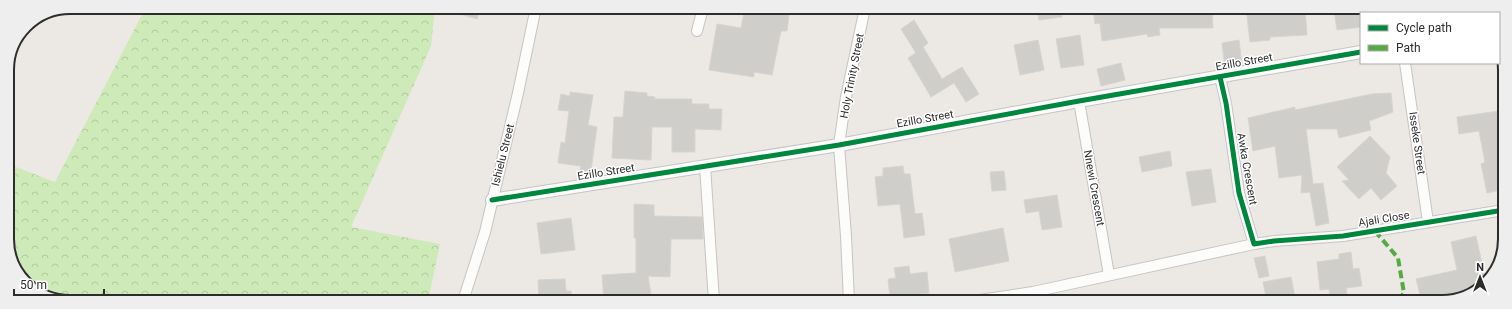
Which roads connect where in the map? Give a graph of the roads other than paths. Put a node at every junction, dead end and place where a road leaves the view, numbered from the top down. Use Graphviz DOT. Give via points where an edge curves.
graph roads {
  1 [pos="535,14"];
  2 [pos="701,14"];
  3 [pos="864,14"];
  4 [pos="697,31"];
  5 [pos="1360,52"];
  6 [pos="1405,64"];
  7 [pos="1220,77"];
  8 [pos="1079,101"];
  9 [pos="839,145"];
  10 [pos="705,166"];
  11 [pos="492,200"];
  12 [pos="1498,211"];
  13 [pos="1428,222"];
  14 [pos="1254,244"];
  15 [pos="1109,275"];
  16 [pos="465,295"];
  17 [pos="714,295"];
  18 [pos="849,295"];
  19 [pos="1013,295"];
  1 -- 11 [label="street, Ishielu Street"];
  2 -- 4 [label="street"];
  3 -- 9 [label="street, Holy Trinity Street" via="846,97"];
  5 -- 7 [label="street, Ezillo Street"];
  6 -- 13 [label="street, Isseke Street"];
  7 -- 8 [label="street, Ezillo Street"];
  7 -- 14 [label="street, Awka Crescent" via="1239,193"];
  8 -- 9 [label="street, Ezillo Street"];
  8 -- 15 [label="street, Nnewi Crescent"];
  9 -- 10 [label="street, Ezillo Street"];
  9 -- 18 [label="street, Holy Trinity Street"];
  10 -- 11 [label="street, Ezillo Street"];
  10 -- 17 [label="street"];
  11 -- 16 [label="street, Ishielu Street" via="485,232"];
  12 -- 13 [label="street, Ajali Close"];
  13 -- 14 [label="street, Ajali Close" via="1343,236"];
  14 -- 15 [label="street"];
  15 -- 19 [label="street"];
}
